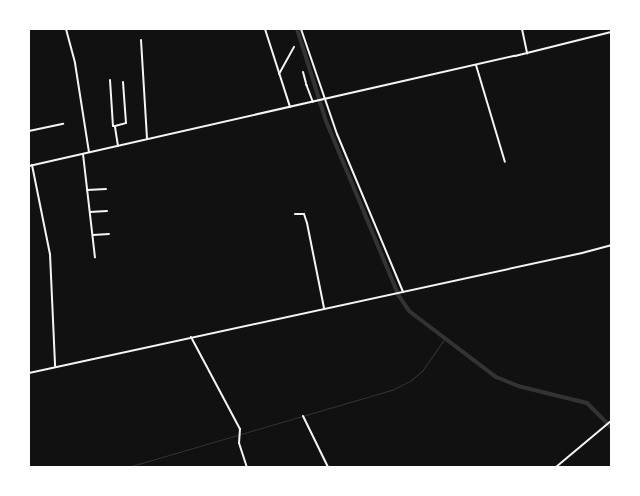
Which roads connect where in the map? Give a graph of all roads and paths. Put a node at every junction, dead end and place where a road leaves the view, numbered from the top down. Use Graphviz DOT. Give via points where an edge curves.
graph roads {
  1 [pos="66,29"];
  2 [pos="265,29"];
  3 [pos="301,29"];
  4 [pos="522,29"];
  5 [pos="611,32"];
  6 [pos="140,40"];
  7 [pos="294,48"];
  8 [pos="527,53"];
  9 [pos="476,65"];
  10 [pos="303,72"];
  11 [pos="280,74"];
  12 [pos="110,80"];
  13 [pos="123,82"];
  14 [pos="324,99"];
  15 [pos="313,102"];
  16 [pos="290,107"];
  17 [pos="63,124"];
  18 [pos="116,126"];
  19 [pos="29,131"];
  20 [pos="147,139"];
  21 [pos="118,146"];
  22 [pos="89,152"];
  23 [pos="83,154"];
  24 [pos="505,162"];
  25 [pos="30,166"];
  26 [pos="106,189"];
  27 [pos="87,190"];
  28 [pos="107,211"];
  29 [pos="90,212"];
  30 [pos="295,214"];
  31 [pos="109,234"];
  32 [pos="93,235"];
  33 [pos="611,245"];
  34 [pos="95,257"];
  35 [pos="402,292"];
  36 [pos="324,308"];
  37 [pos="192,337"];
  38 [pos="55,367"];
  39 [pos="29,373"];
  40 [pos="304,416"];
  41 [pos="611,421"];
  42 [pos="247,467"];
  43 [pos="328,467"];
  44 [pos="556,467"];
  1 -- 22 [label="street"];
  2 -- 11 [label="street"];
  3 -- 14 [label="street"];
  4 -- 8 [label="street"];
  5 -- 8 [label="street"];
  6 -- 20 [label="street"];
  7 -- 11 [label="street"];
  8 -- 9 [label="street"];
  9 -- 14 [label="street"];
  9 -- 24 [label="street"];
  10 -- 15 [label="street"];
  11 -- 16 [label="street"];
  12 -- 18 [label="street"];
  13 -- 18 [label="street" via="126,123"];
  14 -- 15 [label="street"];
  14 -- 35 [label="street"];
  15 -- 16 [label="street"];
  16 -- 20 [label="street"];
  17 -- 19 [label="street"];
  18 -- 21 [label="street"];
  20 -- 21 [label="street"];
  21 -- 22 [label="street"];
  22 -- 23 [label="street"];
  23 -- 25 [label="street"];
  23 -- 27 [label="street"];
  25 -- 38 [label="street" via="50,254"];
  26 -- 27 [label="street"];
  27 -- 29 [label="street"];
  28 -- 29 [label="street"];
  29 -- 32 [label="street"];
  30 -- 36 [label="street" via="304,214 307,223"];
  31 -- 32 [label="street"];
  32 -- 34 [label="street"];
  33 -- 35 [label="street"];
  35 -- 36 [label="street"];
  36 -- 37 [label="street"];
  37 -- 38 [label="street"];
  37 -- 42 [label="street" via="240,428 239,443"];
  38 -- 39 [label="street"];
  40 -- 43 [label="street"];
  41 -- 44 [label="street"];
}
